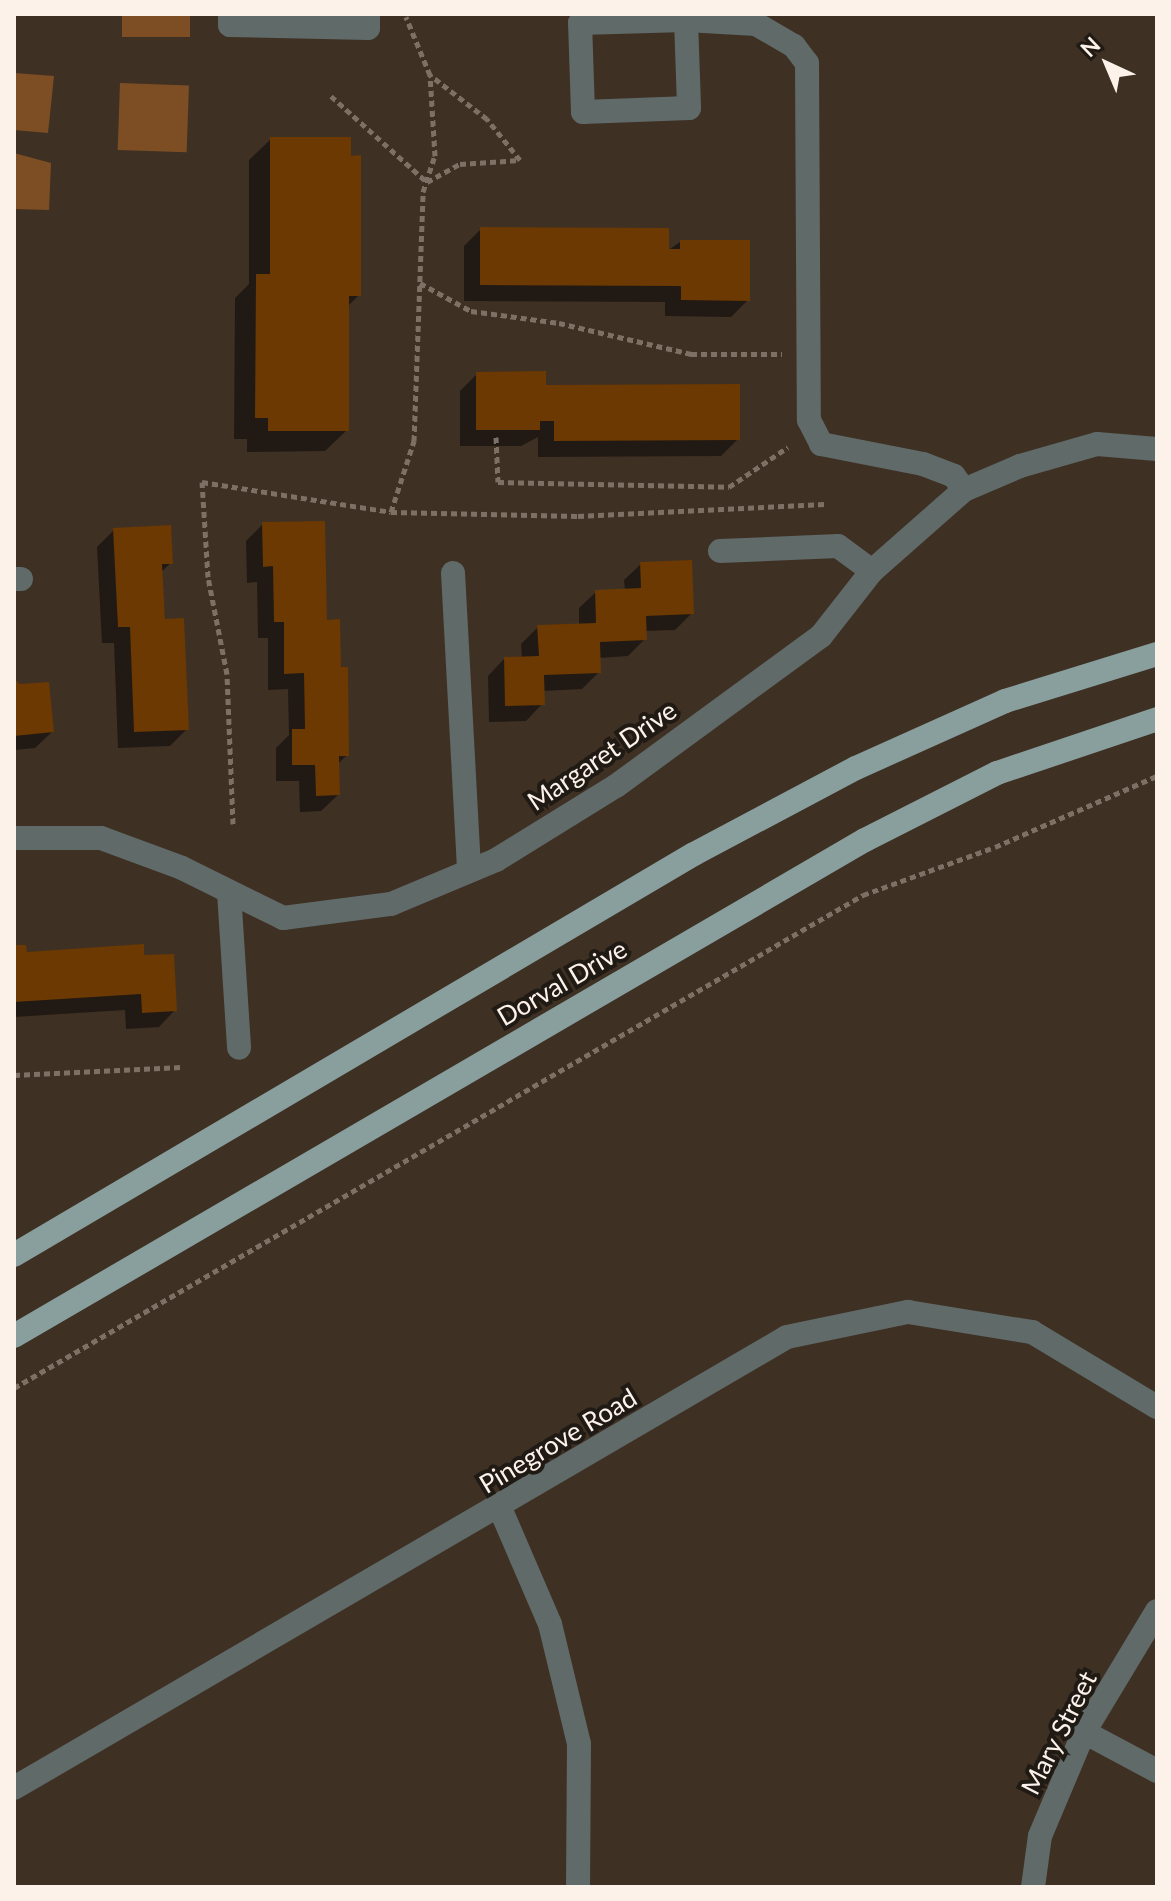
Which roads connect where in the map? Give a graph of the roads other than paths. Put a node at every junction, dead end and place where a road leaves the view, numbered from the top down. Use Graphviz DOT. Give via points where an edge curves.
graph roads {
  1 [pos="230,14"];
  2 [pos="368,14"];
  3 [pos="686,20"];
  4 [pos="1157,449"];
  5 [pos="964,490"];
  6 [pos="720,551"];
  7 [pos="872,571"];
  8 [pos="453,573"];
  9 [pos="1157,654"];
  10 [pos="1157,719"];
  11 [pos="14,838"];
  12 [pos="469,871"];
  13 [pos="229,892"];
  14 [pos="239,1048"];
  15 [pos="14,1255"];
  16 [pos="14,1336"];
  17 [pos="1157,1407"];
  18 [pos="500,1508"];
  19 [pos="1157,1611"];
  20 [pos="1084,1732"];
  21 [pos="1157,1771"];
  22 [pos="14,1788"];
  23 [pos="578,1887"];
  24 [pos="1033,1887"];
  1 -- 2 [label="street" via="230,25 368,28"];
  3 -- 3 [label="street" via="689,108 583,112 580,23"];
  3 -- 5 [label="street" via="756,24 794,46 807,63 809,420 821,444 923,464 954,476"];
  4 -- 5 [label="street, Margaret Drive" via="1097,444 1020,466"];
  5 -- 7 [label="street, Margaret Drive"];
  6 -- 7 [label="street" via="838,546"];
  7 -- 12 [label="street, Margaret Drive" via="821,636 616,786"];
  8 -- 12 [label="street"];
  9 -- 15 [label="main road, Dorval Drive" via="1005,701 856,768 694,854"];
  10 -- 16 [label="main road, Dorval Drive" via="997,773 865,840"];
  11 -- 13 [label="street, Margaret Drive" via="101,838"];
  12 -- 13 [label="street, Margaret Drive" via="391,904 283,918"];
  13 -- 14 [label="street"];
  17 -- 18 [label="street, Pinegrove Road" via="1032,1332 908,1312 787,1337"];
  18 -- 22 [label="street, Pinegrove Road"];
  18 -- 23 [label="street" via="550,1624 579,1744"];
  19 -- 20 [label="street, Mary Street"];
  20 -- 21 [label="street"];
  20 -- 24 [label="street, Mary Street" via="1040,1836"];
}
